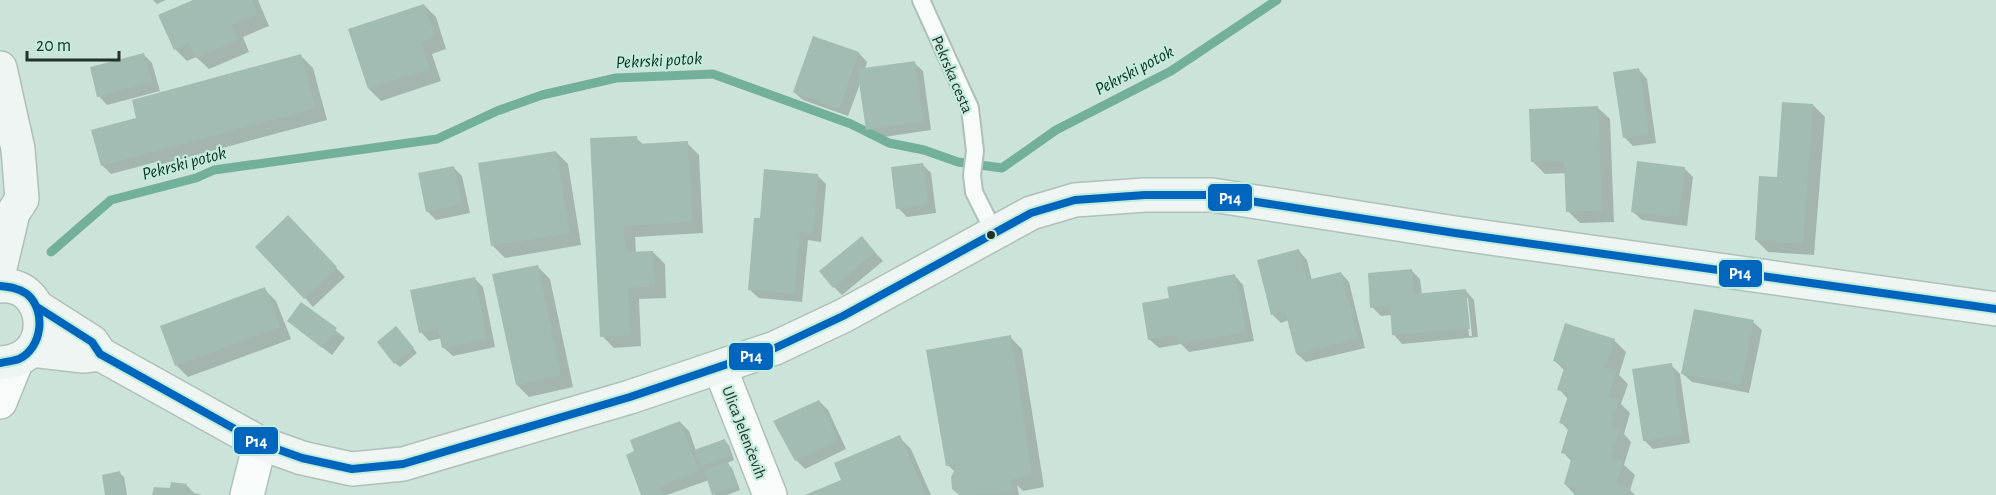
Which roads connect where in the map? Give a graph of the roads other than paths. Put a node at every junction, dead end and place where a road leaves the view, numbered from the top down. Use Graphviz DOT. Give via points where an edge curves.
graph roads {
  1 [pos="921,0"];
  2 [pos="0,68"];
  3 [pos="22,199"];
  4 [pos="994,232"];
  5 [pos="0,268"];
  6 [pos="21,296"];
  7 [pos="1996,309"];
  8 [pos="100,354"];
  9 [pos="16,358"];
  10 [pos="720,368"];
  11 [pos="0,402"];
  12 [pos="260,443"];
  13 [pos="247,495"];
  14 [pos="770,495"];
  1 -- 4 [label="lane, Pekrska cesta" via="970,108 974,192"];
  2 -- 3 [label="street" via="18,148"];
  3 -- 5 [label="street" via="14,213"];
  3 -- 6 [label="street" via="28,214"];
  4 -- 7 [label="street" via="1031,213 1075,200 1212,195"];
  4 -- 10 [label="street" via="843,316"];
  6 -- 8 [label="street" via="92,342"];
  6 -- 9 [label="street" via="42,325 39,338"];
  8 -- 9 [label="street"];
  8 -- 12 [label="street"];
  9 -- 11 [label="street"];
  10 -- 12 [label="street" via="403,464 352,469 302,458"];
  10 -- 14 [label="street, Ulica Jelenčevih"];
  12 -- 13 [label="street"];
}
